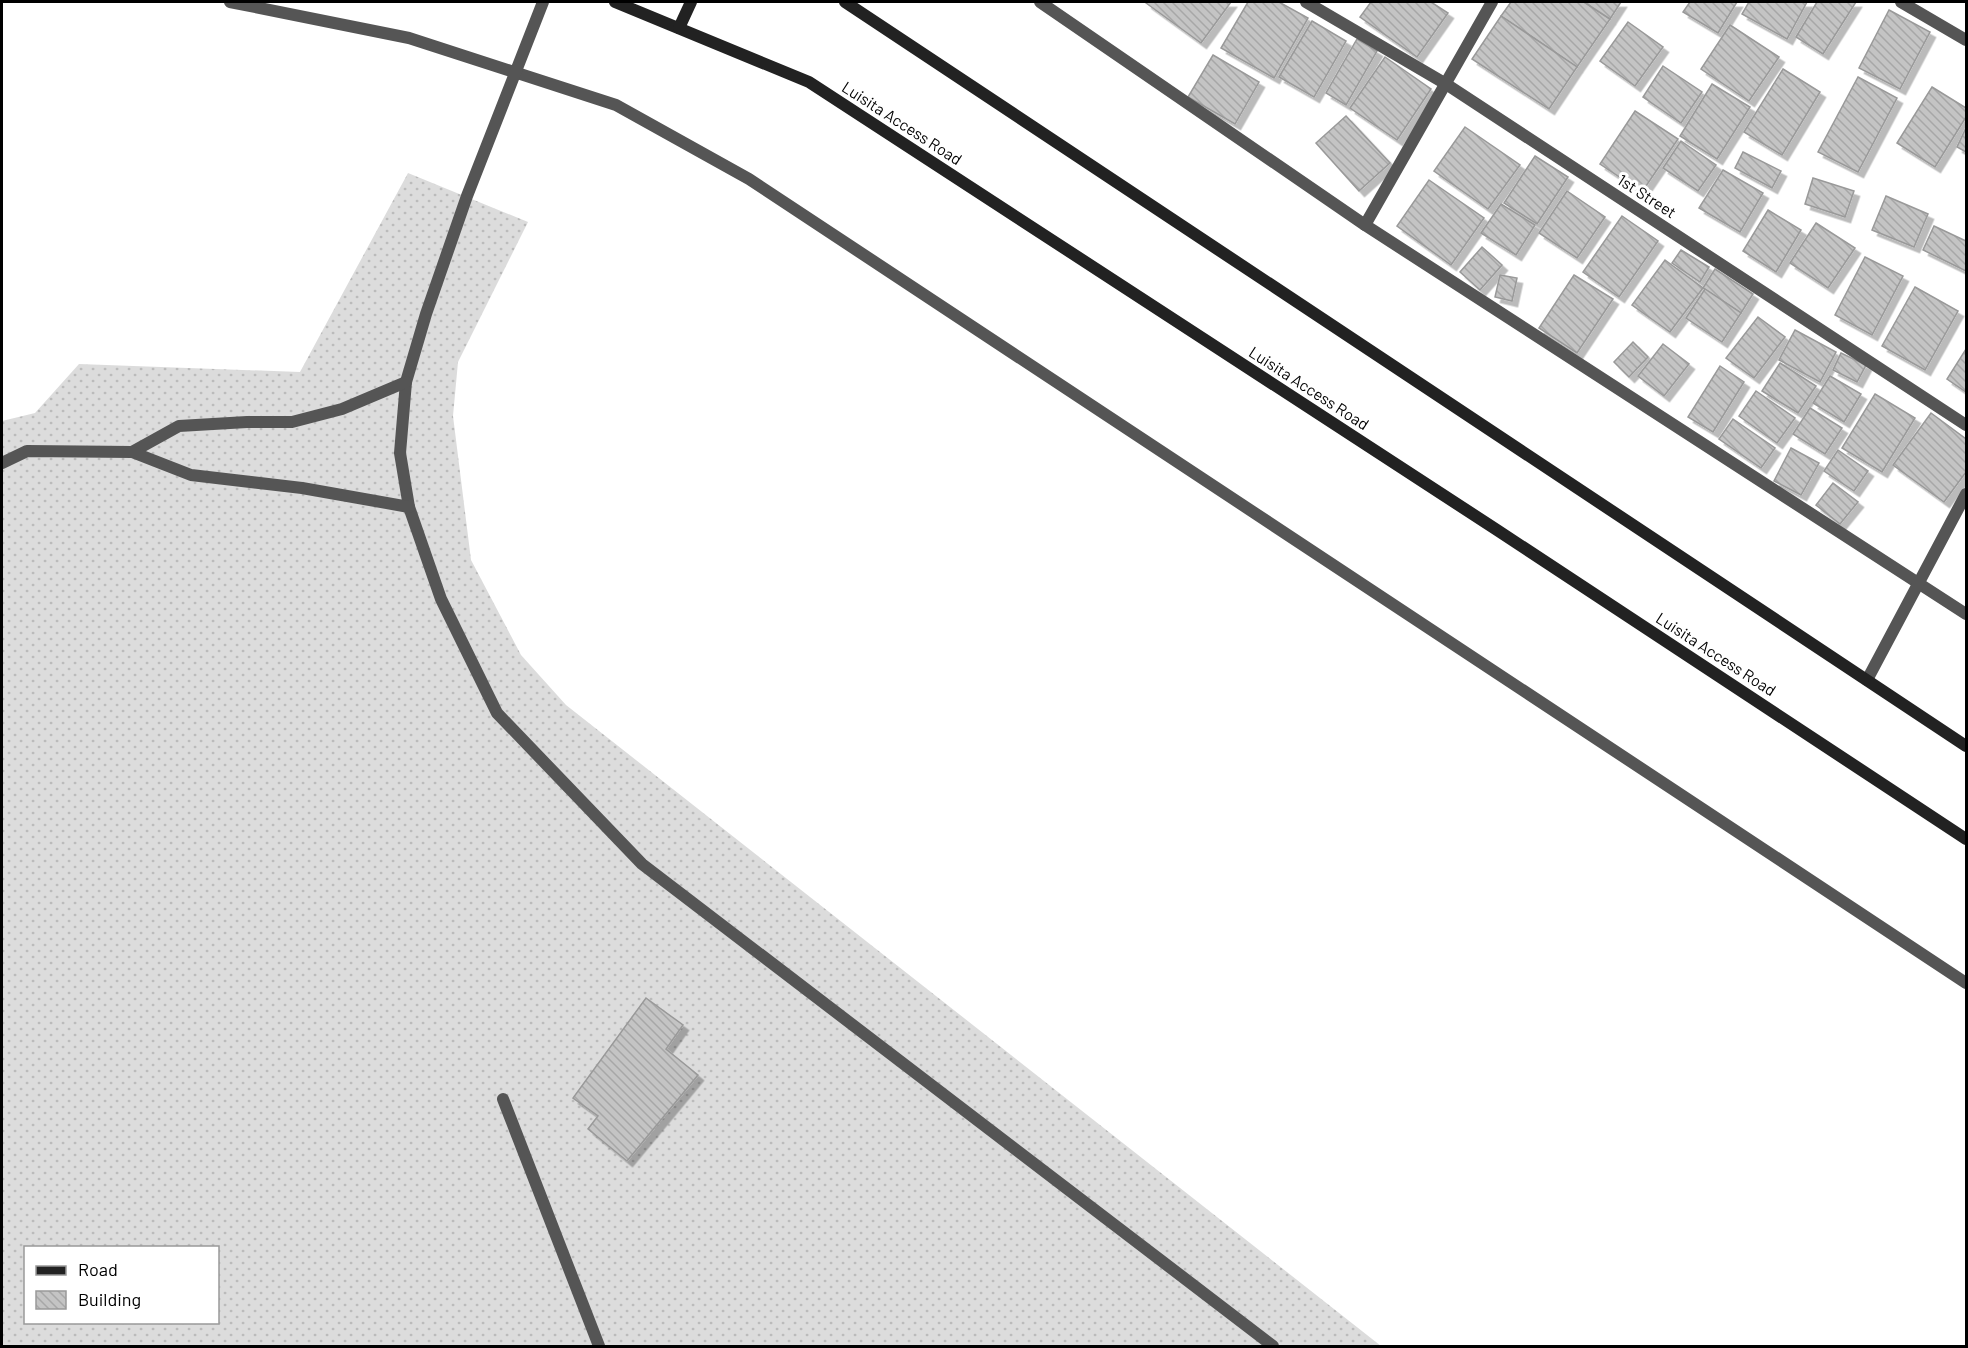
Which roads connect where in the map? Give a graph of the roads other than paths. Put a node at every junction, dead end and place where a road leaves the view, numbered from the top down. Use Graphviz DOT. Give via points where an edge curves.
graph roads {
  1 [pos="230,2"];
  2 [pos="543,2"];
  3 [pos="615,2"];
  4 [pos="691,2"];
  5 [pos="845,2"];
  6 [pos="1040,2"];
  7 [pos="1306,2"];
  8 [pos="1492,2"];
  9 [pos="1901,2"];
  10 [pos="679,28"];
  11 [pos="1966,40"];
  12 [pos="516,73"];
  13 [pos="1446,84"];
  14 [pos="1365,225"];
  15 [pos="406,382"];
  16 [pos="1966,425"];
  17 [pos="132,452"];
  18 [pos="2,463"];
  19 [pos="1966,494"];
  20 [pos="409,507"];
  21 [pos="1920,583"];
  22 [pos="1966,614"];
  23 [pos="1867,680"];
  24 [pos="1966,746"];
  25 [pos="1966,839"];
  26 [pos="1966,983"];
  27 [pos="503,1099"];
  28 [pos="599,1347"];
  29 [pos="1273,1347"];
  1 -- 12 [label="street" via="409,38"];
  2 -- 12 [label="street"];
  3 -- 10 [label="main road, Luisita Access Road"];
  4 -- 10 [label="main road"];
  5 -- 23 [label="main road"];
  6 -- 14 [label="street"];
  7 -- 13 [label="street, 1st Street"];
  8 -- 13 [label="street"];
  9 -- 11 [label="street"];
  10 -- 25 [label="main road, Luisita Access Road" via="809,82"];
  12 -- 15 [label="street" via="467,196"];
  12 -- 26 [label="street" via="616,105 749,179"];
  13 -- 14 [label="street"];
  13 -- 16 [label="street, 1st Street"];
  14 -- 21 [label="street"];
  15 -- 17 [label="street" via="342,409 292,422 179,426"];
  15 -- 20 [label="street" via="400,453"];
  17 -- 18 [label="street" via="27,452"];
  17 -- 20 [label="street" via="191,475 302,488"];
  19 -- 21 [label="street"];
  20 -- 29 [label="street" via="441,600 497,713 642,864"];
  21 -- 22 [label="street"];
  21 -- 23 [label="street"];
  23 -- 24 [label="main road"];
  27 -- 28 [label="street"];
}
